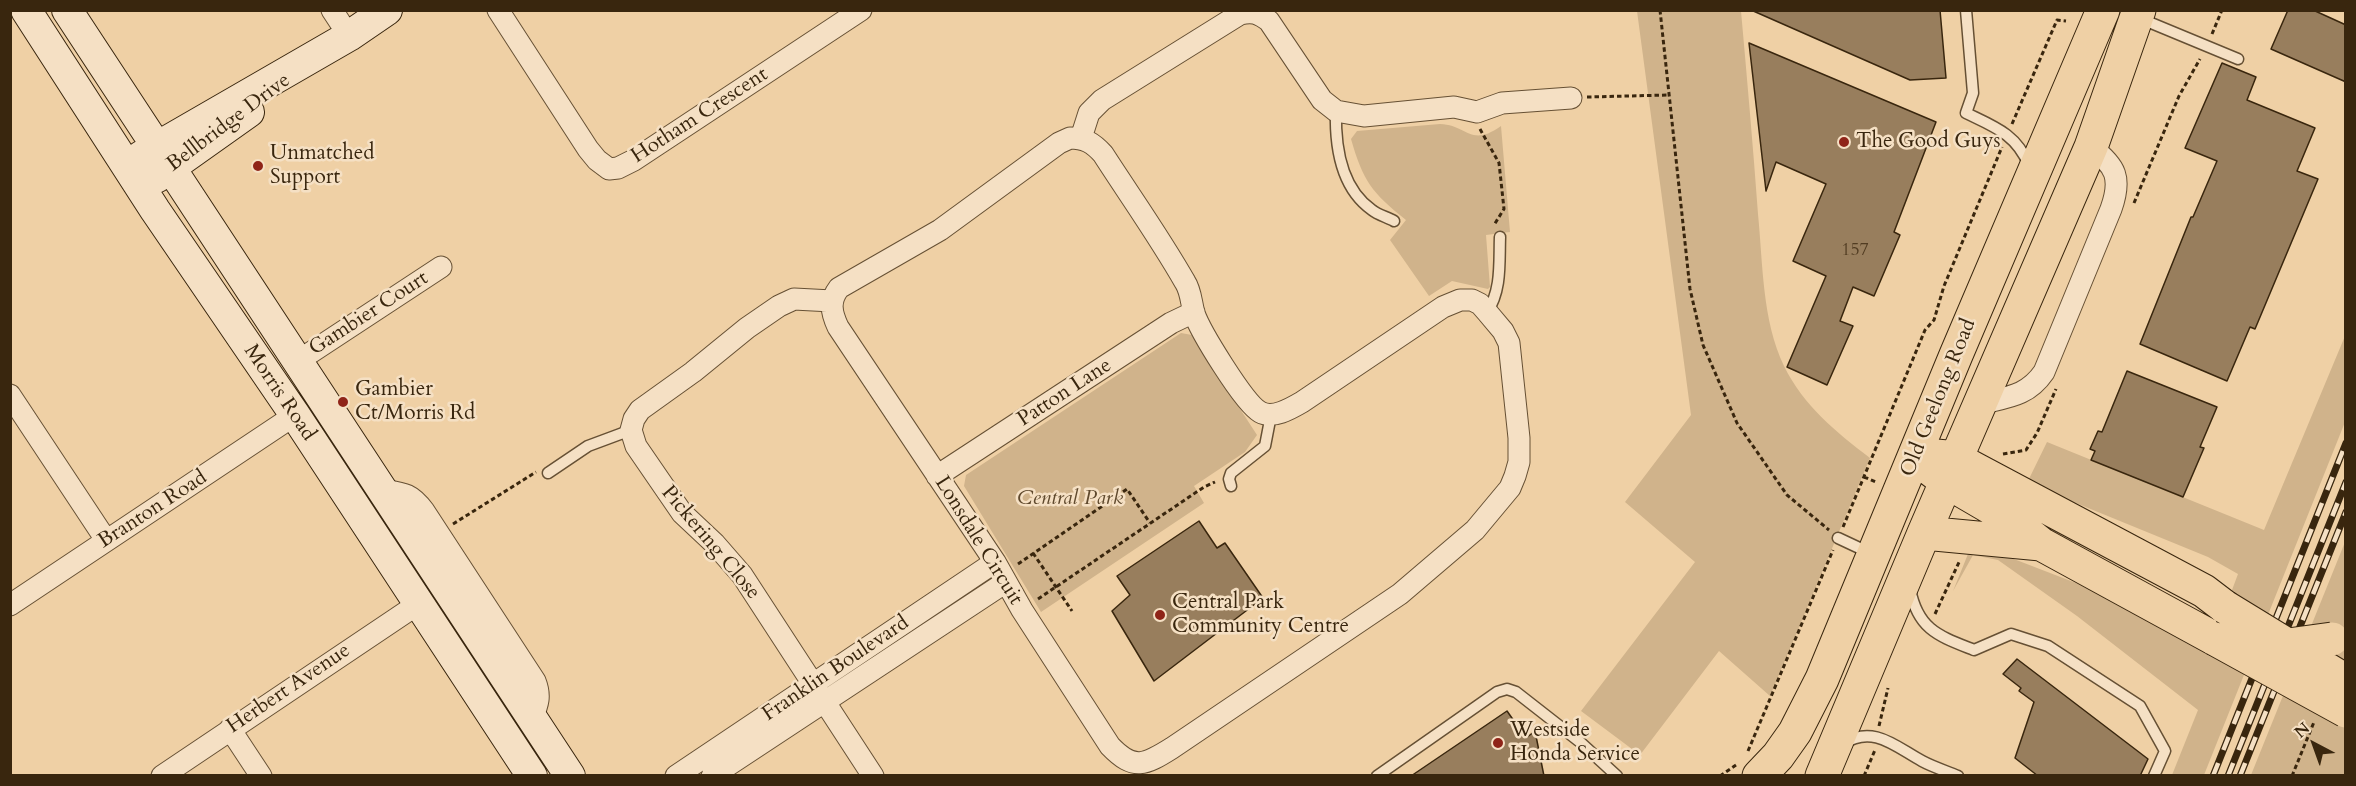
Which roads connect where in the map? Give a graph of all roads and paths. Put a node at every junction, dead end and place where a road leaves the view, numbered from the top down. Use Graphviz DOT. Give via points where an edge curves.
graph roads {
  1 [pos="26,10"];
  2 [pos="67,10"];
  3 [pos="332,10"];
  4 [pos="387,10"];
  5 [pos="498,10"];
  6 [pos="861,10"];
  7 [pos="1660,10"];
  8 [pos="1966,10"];
  9 [pos="2119,12"];
  10 [pos="2066,21"];
  11 [pos="349,36"];
  12 [pos="2238,58"];
  13 [pos="1669,95"];
  14 [pos="1571,98"];
  15 [pos="1336,111"];
  16 [pos="1478,112"];
  17 [pos="2007,135"];
  18 [pos="1081,138"];
  19 [pos="2091,147"];
  20 [pos="163,156"];
  21 [pos="2032,176"];
  22 [pos="133,177"];
  23 [pos="1394,221"];
  24 [pos="1500,237"];
  25 [pos="441,267"];
  26 [pos="832,301"];
  27 [pos="1194,312"];
  28 [pos="1487,312"];
  29 [pos="298,361"];
  30 [pos="10,395"];
  31 [pos="322,397"];
  32 [pos="1979,404"];
  33 [pos="295,415"];
  34 [pos="1271,415"];
  35 [pos="632,430"];
  36 [pos="1916,456"];
  37 [pos="551,471"];
  38 [pos="1951,471"];
  39 [pos="937,477"];
  40 [pos="1230,482"];
  41 [pos="382,490"];
  42 [pos="1150,523"];
  43 [pos="1924,533"];
  44 [pos="439,534"];
  45 [pos="1838,538"];
  46 [pos="106,540"];
  47 [pos="2041,544"];
  48 [pos="1033,553"];
  49 [pos="1963,553"];
  50 [pos="1874,554"];
  51 [pos="1909,569"];
  52 [pos="1001,573"];
  53 [pos="1056,587"];
  54 [pos="418,604"];
  55 [pos="10,605"];
  56 [pos="1022,610"];
  57 [pos="1072,611"];
  58 [pos="1924,624"];
  59 [pos="2346,644"];
  60 [pos="2288,645"];
  61 [pos="2346,681"];
  62 [pos="1888,688"];
  63 [pos="819,692"];
  64 [pos="2346,711"];
  65 [pos="532,719"];
  66 [pos="230,729"];
  67 [pos="1877,736"];
  68 [pos="713,767"];
  69 [pos="1825,769"];
  70 [pos="1133,770"];
  71 [pos="1614,774"];
  72 [pos="162,776"];
  73 [pos="261,776"];
  74 [pos="532,776"];
  75 [pos="570,776"];
  76 [pos="676,776"];
  77 [pos="873,776"];
  78 [pos="1377,776"];
  79 [pos="1720,776"];
  80 [pos="1759,776"];
  81 [pos="1864,776"];
  82 [pos="1958,776"];
  83 [pos="2154,776"];
  1 -- 22 [label="street, Morris Road"];
  2 -- 20 [label="street, Morris Road"];
  3 -- 11 [label="street"];
  4 -- 11 [label="street, Bellbridge Drive"];
  5 -- 6 [label="street, Hotham Crescent" via="588,149 609,169 634,160"];
  7 -- 13 [label="path"];
  8 -- 17 [label="lane" via="1972,93 1966,113"];
  9 -- 12 [label="lane"];
  9 -- 19 [label="main road, Old Geelong Road"];
  9 -- 21 [label="main road, Old Geelong Road"];
  10 -- 17 [label="path" via="2057,20"];
  11 -- 20 [label="street, Bellbridge Drive" via="315,56 260,104"];
  13 -- 14 [label="path"];
  13 -- 45 [label="path" via="1690,289 1702,345 1737,423 1787,495"];
  14 -- 16 [label="street" via="1502,103"];
  15 -- 16 [label="street" via="1364,116 1454,107"];
  15 -- 18 [label="street" via="1322,99 1269,21 1250,12 1240,14 1102,99 1089,113"];
  15 -- 23 [label="lane" via="1335,133 1344,173 1372,210"];
  16 -- 24 [label="path" via="1481,131 1499,163 1504,209 1494,224"];
  17 -- 21 [label="lane" via="2021,150"];
  17 -- 45 [label="path" via="1944,286 1934,320 1925,330"];
  18 -- 26 [label="street" via="1059,143 940,230 839,288"];
  18 -- 27 [label="street" via="1103,154 1187,284"];
  19 -- 32 [label="main road, Old Geelong Road"];
  19 -- 32 [label="street, Old Geelong Road" via="2111,166 2117,190 2044,372 2023,393"];
  20 -- 22 [label="street, Bellbridge Drive"];
  20 -- 29 [label="street, Morris Road"];
  21 -- 36 [label="main road, Old Geelong Road"];
  22 -- 33 [label="street, Morris Road"];
  24 -- 28 [label="lane" via="1495,301"];
  25 -- 29 [label="street, Gambier Court"];
  26 -- 35 [label="street" via="794,299 771,312 640,410"];
  26 -- 39 [label="street, Lonsdale Circuit" via="838,327"];
  27 -- 34 [label="street" via="1251,405"];
  27 -- 39 [label="street, Patton Lane" via="1171,323"];
  28 -- 34 [label="street, Lonsdale Circuit" via="1472,300 1443,307 1302,402"];
  28 -- 70 [label="street, Lonsdale Circuit" via="1509,343 1512,365 1519,462 1510,488 1475,530 1400,594 1172,748"];
  29 -- 31 [label="street, Morris Road"];
  30 -- 46 [label="street"];
  31 -- 33 [label="street"];
  31 -- 41 [label="street, Morris Road"];
  32 -- 38 [label="main road, Old Geelong Road"];
  33 -- 46 [label="street, Branton Road"];
  33 -- 54 [label="street, Morris Road"];
  34 -- 40 [label="lane" via="1264,446 1231,473"];
  35 -- 37 [label="lane" via="588,446"];
  35 -- 63 [label="street, Pickering Close" via="636,446 665,490 742,575"];
  36 -- 38 [label="main road"];
  36 -- 50 [label="main road, Old Geelong Road"];
  37 -- 44 [label="path" via="543,468 528,476"];
  38 -- 43 [label="main road, Old Geelong Road"];
  38 -- 47 [label="main road"];
  38 -- 60 [label="main road, bridge" via="2204,591"];
  39 -- 52 [label="street, Lonsdale Circuit"];
  40 -- 42 [label="path" via="1217,481 1204,487"];
  41 -- 44 [label="street" via="407,494 416,500"];
  41 -- 65 [label="street, Morris Road"];
  42 -- 48 [label="path" via="1127,489"];
  42 -- 53 [label="path"];
  43 -- 47 [label="main road"];
  43 -- 51 [label="main road, Old Geelong Road"];
  44 -- 65 [label="street" via="535,681 540,693"];
  45 -- 50 [label="lane"];
  45 -- 79 [label="path" via="1744,759"];
  46 -- 55 [label="street, Branton Road"];
  47 -- 64 [label="main road, bridge"];
  48 -- 52 [label="path"];
  48 -- 53 [label="path"];
  49 -- 58 [label="path" via="1939,610"];
  50 -- 80 [label="main road, Old Geelong Road" via="1809,708 1778,756"];
  51 -- 58 [label="lane" via="1912,599"];
  51 -- 69 [label="main road, Old Geelong Road"];
  52 -- 56 [label="street, Lonsdale Circuit"];
  52 -- 63 [label="street, Franklin Boulevard"];
  53 -- 56 [label="path"];
  53 -- 57 [label="path"];
  54 -- 66 [label="street, Herbert Avenue"];
  54 -- 74 [label="street, Morris Road"];
  56 -- 70 [label="street, Lonsdale Circuit" via="1110,746"];
  58 -- 83 [label="lane" via="1974,650 2011,634 2048,646 2140,706 2165,751"];
  59 -- 60 [label="main road, bridge" via="2332,639"];
  60 -- 61 [label="main road, bridge"];
  62 -- 67 [label="path"];
  63 -- 68 [label="street, Franklin Boulevard"];
  63 -- 77 [label="street, Pickering Close"];
  65 -- 75 [label="street, Morris Road"];
  66 -- 72 [label="street, Herbert Avenue"];
  66 -- 73 [label="street"];
  67 -- 69 [label="lane" via="1847,741"];
  67 -- 81 [label="path"];
  67 -- 82 [label="lane"];
  68 -- 76 [label="street, Franklin Boulevard"];
  71 -- 78 [label="lane" via="1550,717 1507,688"];
}
